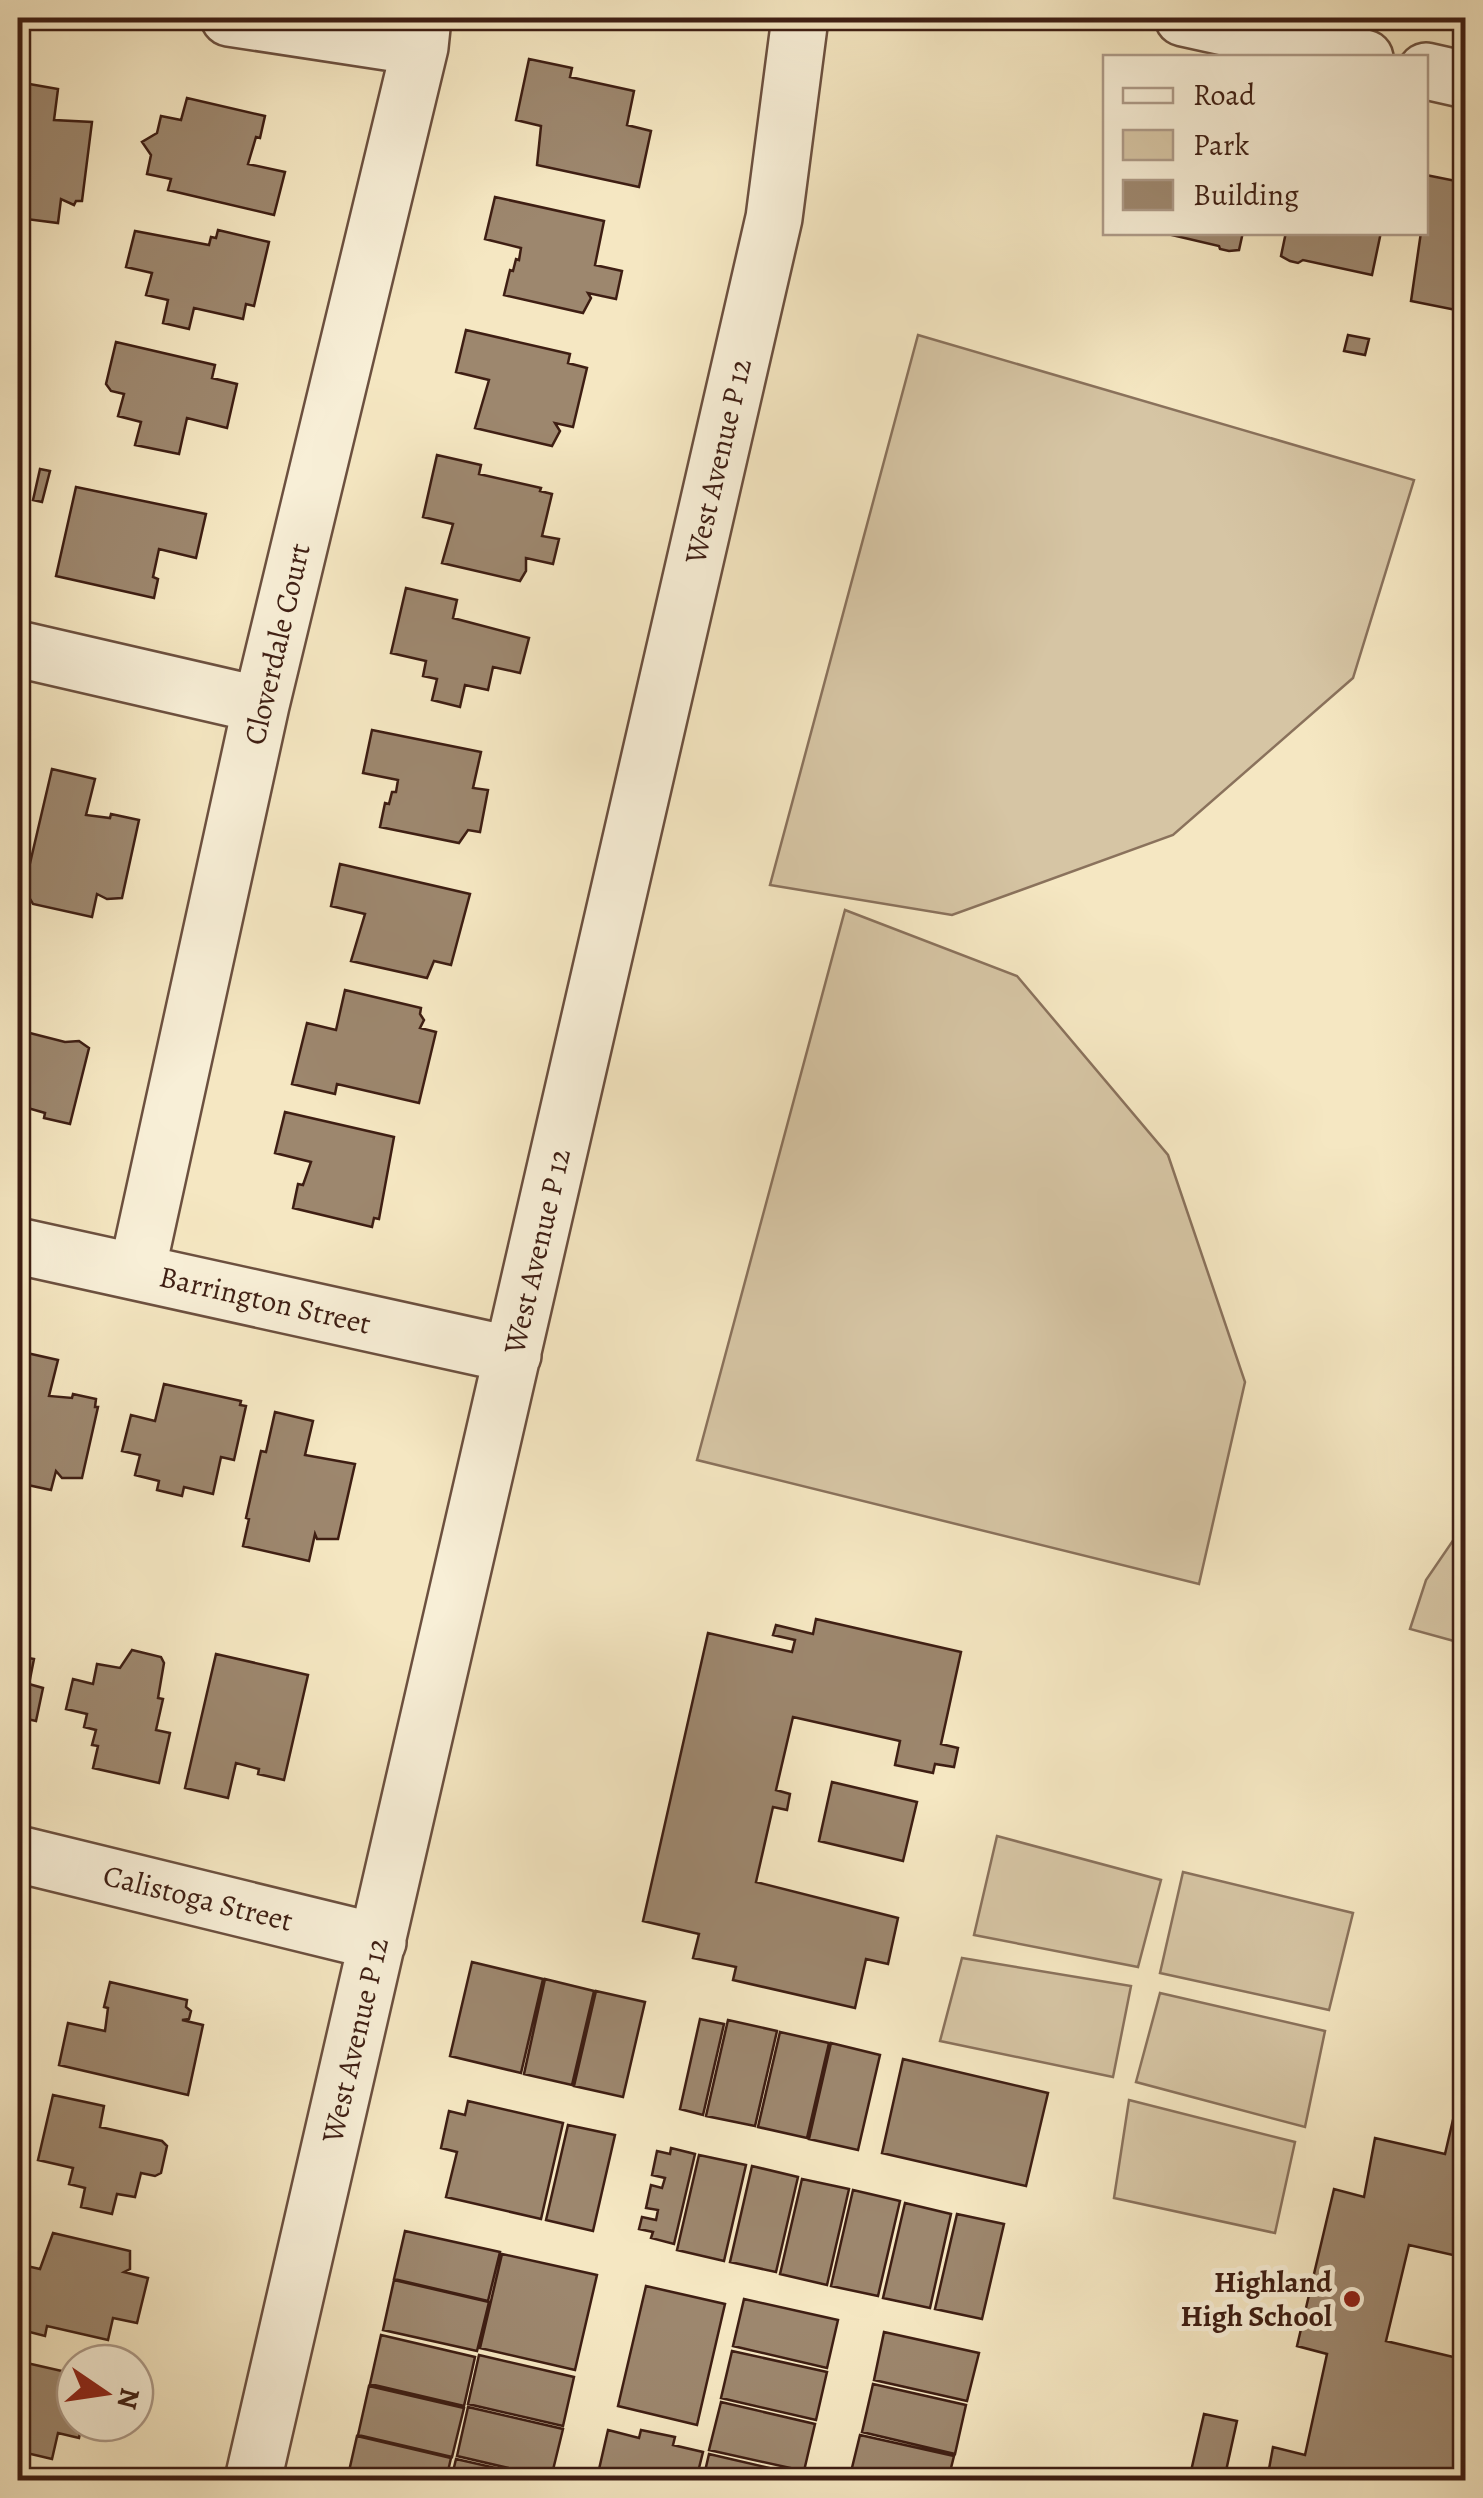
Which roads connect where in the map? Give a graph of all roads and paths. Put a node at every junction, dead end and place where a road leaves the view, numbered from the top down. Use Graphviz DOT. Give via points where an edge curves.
graph roads {
  1 [pos="229,18"];
  2 [pos="800,18"];
  3 [pos="1183,18"];
  4 [pos="422,32"];
  5 [pos="1350,55"];
  6 [pos="1428,71"];
  7 [pos="1466,80"];
  8 [pos="18,649"];
  9 [pos="261,705"];
  10 [pos="18,1246"];
  11 [pos="137,1272"];
  12 [pos="513,1355"];
  13 [pos="18,1854"];
  14 [pos="378,1942"];
  15 [pos="253,2480"];
  1 -- 4 [label="street"];
  2 -- 12 [label="street, West Avenue P 12" via="774,218"];
  3 -- 5 [label="street"];
  4 -- 9 [label="street, Cloverdale Court"];
  6 -- 7 [label="street"];
  8 -- 9 [label="street"];
  9 -- 11 [label="street, Cloverdale Court"];
  10 -- 11 [label="street, Barrington Street"];
  11 -- 12 [label="street, Barrington Street"];
  12 -- 14 [label="street, West Avenue P 12"];
  13 -- 14 [label="street, Calistoga Street"];
  14 -- 15 [label="street, West Avenue P 12"];
}
